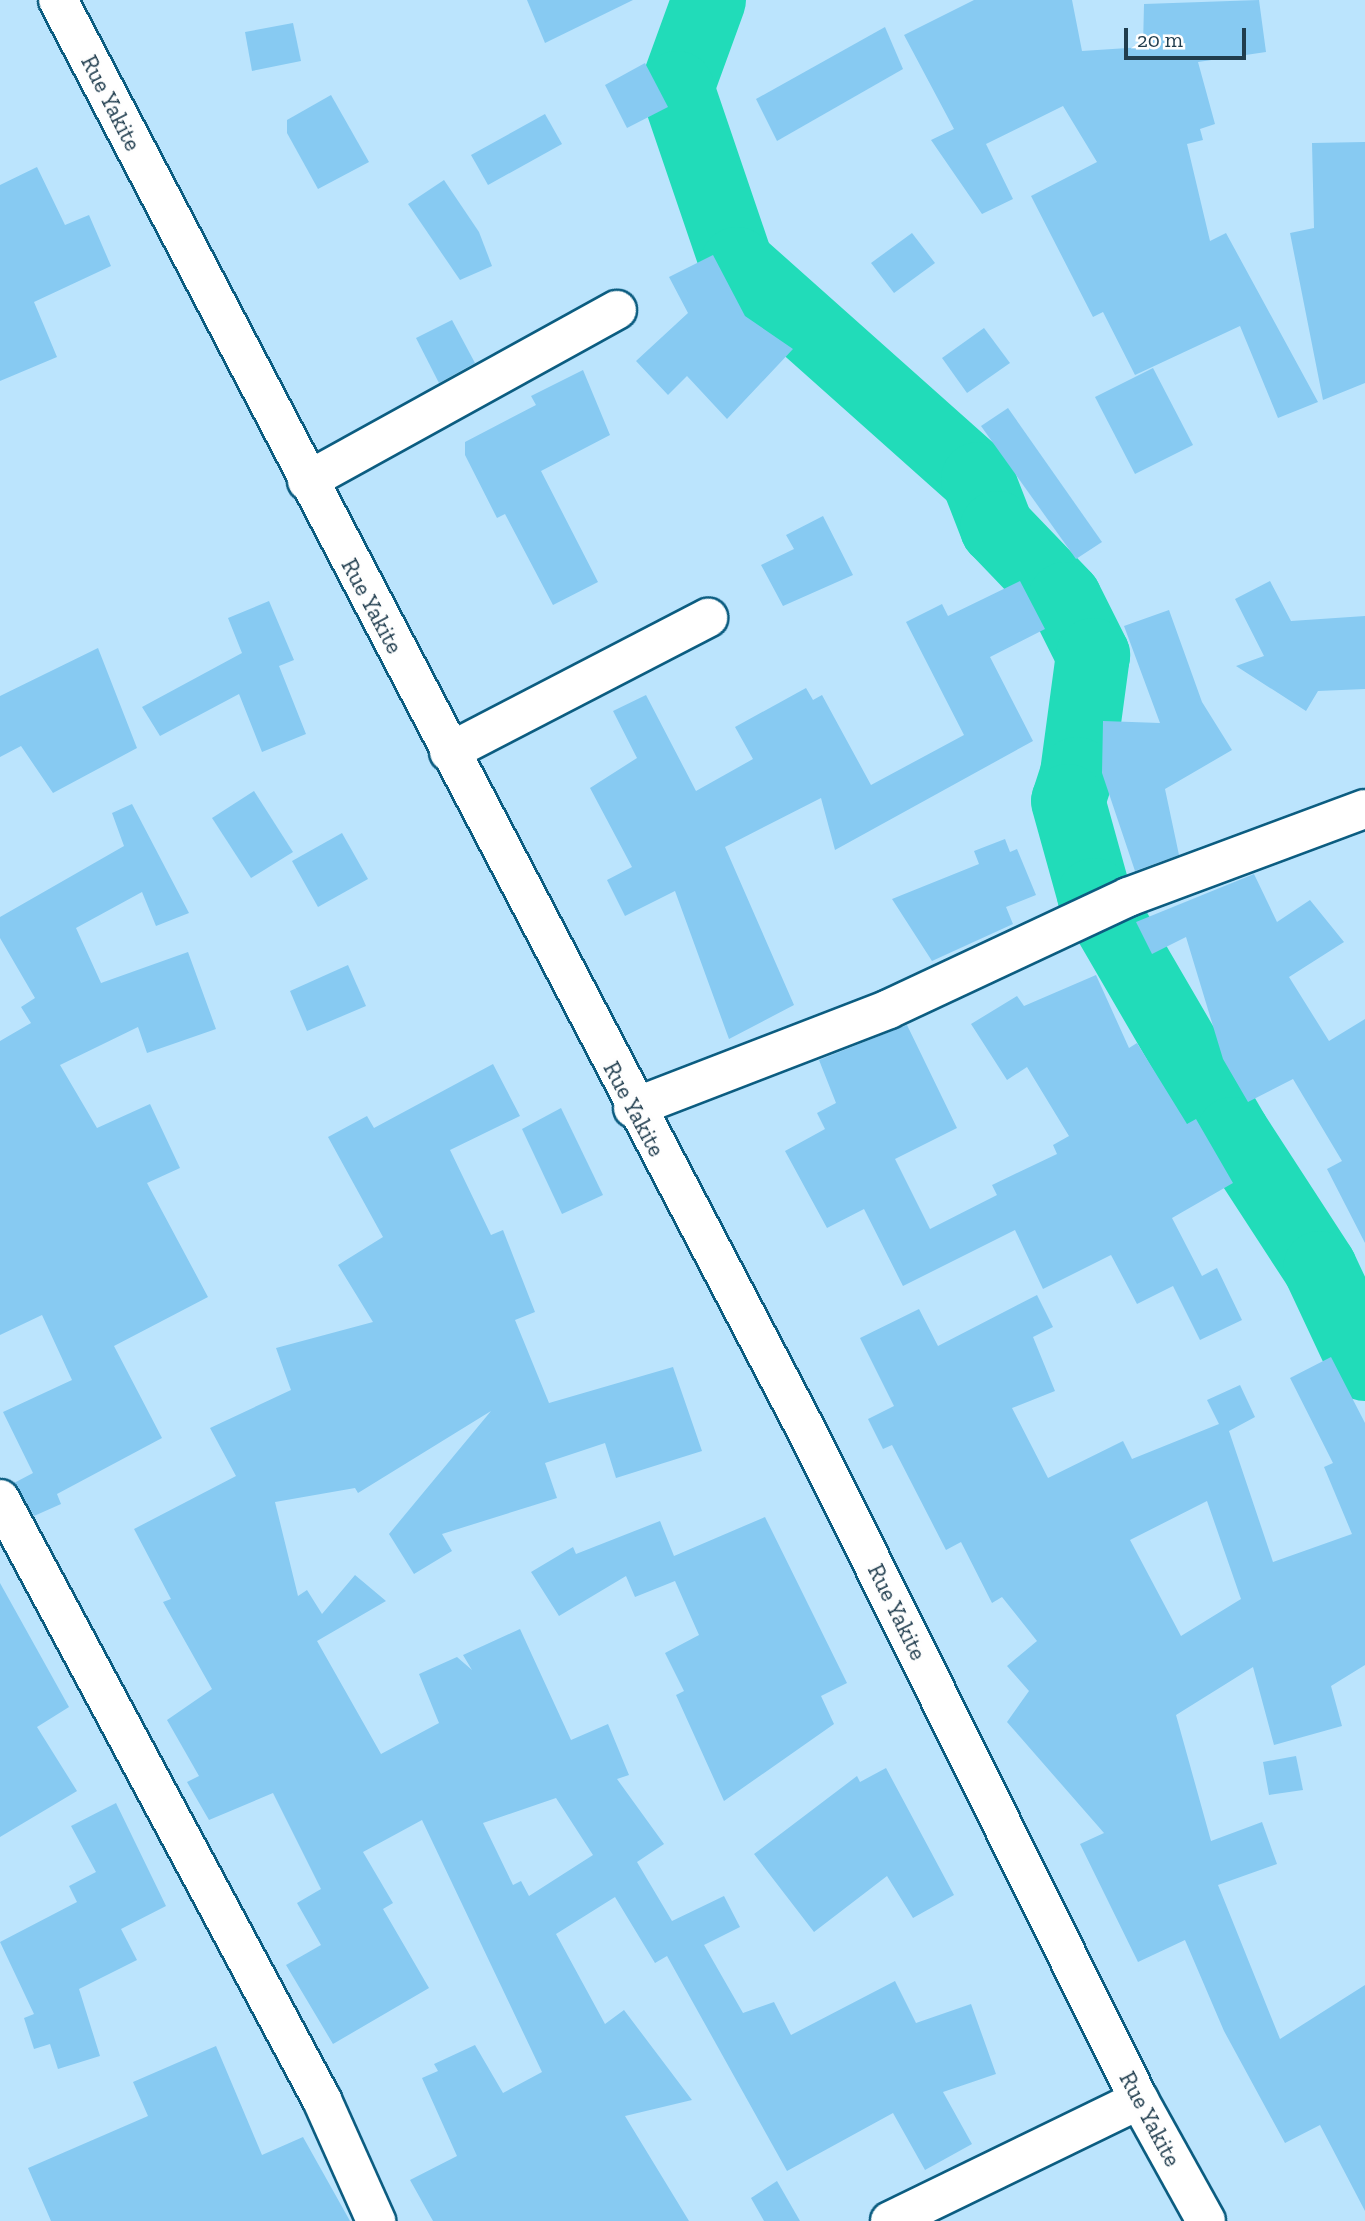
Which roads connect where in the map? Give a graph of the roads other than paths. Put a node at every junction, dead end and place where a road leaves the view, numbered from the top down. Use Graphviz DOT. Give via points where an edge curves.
graph roads {
  1 [pos="58,0"];
  2 [pos="617,310"];
  3 [pos="307,481"];
  4 [pos="708,618"];
  5 [pos="449,752"];
  6 [pos="1364,809"];
  7 [pos="633,1108"];
  8 [pos="0,1499"];
  9 [pos="1139,2100"];
  10 [pos="376,2221"];
  11 [pos="890,2221"];
  12 [pos="1206,2221"];
  1 -- 3 [label="street, Rue Yakite"];
  2 -- 3 [label="street"];
  3 -- 5 [label="street, Rue Yakite"];
  4 -- 5 [label="street"];
  5 -- 7 [label="street, Rue Yakite"];
  6 -- 7 [label="street" via="1128,897 889,1009"];
  7 -- 9 [label="street, Rue Yakite" via="810,1437"];
  8 -- 10 [label="street" via="323,2100"];
  9 -- 11 [label="street"];
  9 -- 12 [label="street, Rue Yakite"];
}
